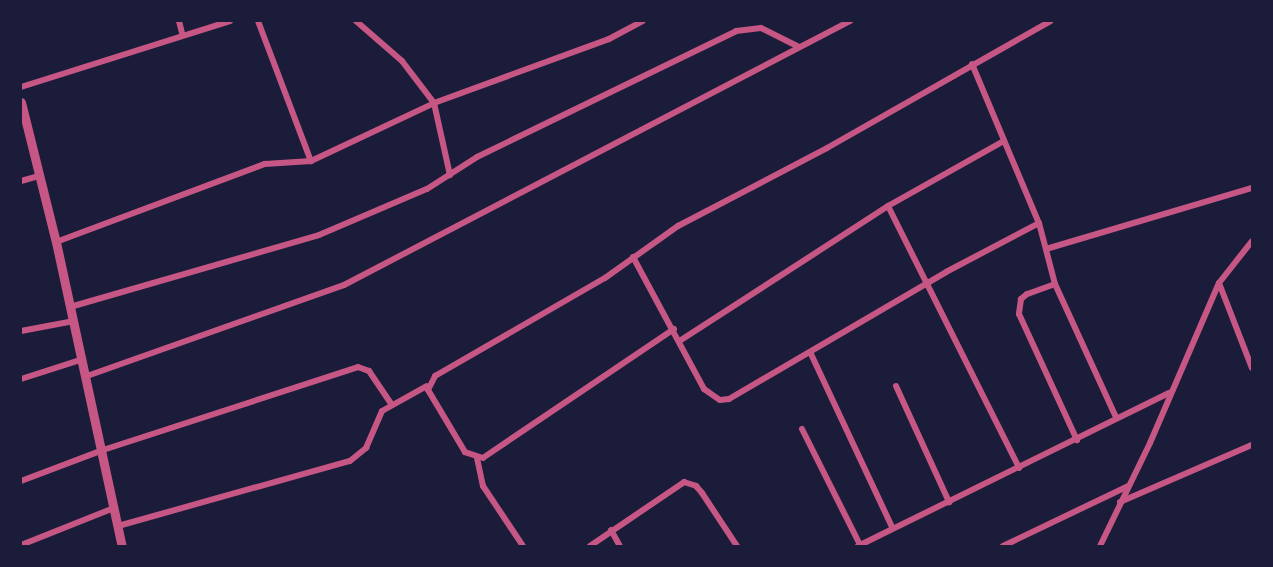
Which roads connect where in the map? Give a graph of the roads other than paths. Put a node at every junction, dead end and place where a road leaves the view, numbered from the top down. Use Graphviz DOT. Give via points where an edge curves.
graph roads {
  1 [pos="179,21"];
  2 [pos="230,21"];
  3 [pos="258,21"];
  4 [pos="356,21"];
  5 [pos="643,21"];
  6 [pos="850,21"];
  7 [pos="1051,21"];
  8 [pos="760,24"];
  9 [pos="182,33"];
  10 [pos="799,47"];
  11 [pos="972,64"];
  12 [pos="21,87"];
  13 [pos="21,102"];
  14 [pos="434,103"];
  15 [pos="22,114"];
  16 [pos="1004,141"];
  17 [pos="311,161"];
  18 [pos="450,175"];
  19 [pos="39,176"];
  20 [pos="21,181"];
  21 [pos="1252,188"];
  22 [pos="888,206"];
  23 [pos="1039,223"];
  24 [pos="1252,241"];
  25 [pos="56,242"];
  26 [pos="1046,249"];
  27 [pos="633,257"];
  28 [pos="928,283"];
  29 [pos="1219,283"];
  30 [pos="1055,284"];
  31 [pos="70,307"];
  32 [pos="74,321"];
  33 [pos="674,329"];
  34 [pos="21,331"];
  35 [pos="681,340"];
  36 [pos="811,354"];
  37 [pos="82,359"];
  38 [pos="1252,368"];
  39 [pos="87,376"];
  40 [pos="21,379"];
  41 [pos="427,386"];
  42 [pos="896,386"];
  43 [pos="1169,393"];
  44 [pos="392,405"];
  45 [pos="1116,417"];
  46 [pos="802,429"];
  47 [pos="1077,440"];
  48 [pos="1252,445"];
  49 [pos="103,450"];
  50 [pos="477,458"];
  51 [pos="1019,468"];
  52 [pos="21,482"];
  53 [pos="1128,486"];
  54 [pos="949,502"];
  55 [pos="1119,503"];
  56 [pos="114,508"];
  57 [pos="118,526"];
  58 [pos="892,527"];
  59 [pos="610,530"];
  60 [pos="21,545"];
  61 [pos="122,546"];
  62 [pos="523,546"];
  63 [pos="590,546"];
  64 [pos="620,546"];
  65 [pos="737,546"];
  66 [pos="859,546"];
  67 [pos="1003,546"];
  68 [pos="1100,546"];
  1 -- 9 [label="street"];
  2 -- 9 [label="street"];
  3 -- 17 [label="street"];
  4 -- 14 [label="street" via="402,61"];
  5 -- 14 [label="street" via="609,39"];
  6 -- 10 [label="street"];
  7 -- 11 [label="street"];
  8 -- 10 [label="street"];
  8 -- 18 [label="street" via="736,31 477,157"];
  9 -- 12 [label="street"];
  10 -- 39 [label="street" via="344,285"];
  11 -- 16 [label="street"];
  11 -- 27 [label="street" via="828,148 678,226"];
  13 -- 15 [label="street"];
  14 -- 17 [label="street"];
  14 -- 18 [label="street"];
  15 -- 19 [label="street"];
  16 -- 22 [label="street"];
  16 -- 23 [label="street"];
  17 -- 25 [label="street" via="265,164"];
  18 -- 31 [label="street" via="415,195 319,235 220,267"];
  19 -- 20 [label="street"];
  19 -- 25 [label="street"];
  21 -- 26 [label="street"];
  22 -- 28 [label="street"];
  22 -- 35 [label="street"];
  23 -- 26 [label="street"];
  23 -- 28 [label="street"];
  24 -- 29 [label="street"];
  25 -- 31 [label="street"];
  26 -- 30 [label="street"];
  27 -- 33 [label="street"];
  27 -- 41 [label="street" via="605,278 435,376"];
  28 -- 36 [label="street"];
  28 -- 51 [label="street"];
  29 -- 38 [label="street"];
  29 -- 43 [label="street"];
  30 -- 45 [label="street"];
  30 -- 47 [label="street" via="1028,294 1021,300 1019,314"];
  31 -- 32 [label="street"];
  32 -- 34 [label="street"];
  32 -- 37 [label="street"];
  33 -- 35 [label="street"];
  33 -- 50 [label="street" via="495,451"];
  35 -- 36 [label="street" via="704,389 720,400 729,399"];
  36 -- 58 [label="street"];
  37 -- 39 [label="street"];
  37 -- 40 [label="street"];
  39 -- 49 [label="street"];
  41 -- 44 [label="street"];
  41 -- 50 [label="street" via="451,432 465,452"];
  42 -- 54 [label="street"];
  43 -- 45 [label="street"];
  43 -- 53 [label="street"];
  44 -- 49 [label="street" via="369,370 358,367"];
  44 -- 57 [label="street" via="376,416 366,448 350,461"];
  45 -- 47 [label="street"];
  46 -- 66 [label="street"];
  47 -- 51 [label="street"];
  48 -- 55 [label="street"];
  49 -- 52 [label="street"];
  49 -- 56 [label="street"];
  50 -- 62 [label="street" via="483,486"];
  51 -- 54 [label="street"];
  53 -- 55 [label="street"];
  53 -- 67 [label="street"];
  54 -- 58 [label="street"];
  55 -- 68 [label="street"];
  56 -- 57 [label="street"];
  56 -- 60 [label="street"];
  57 -- 61 [label="street"];
  58 -- 66 [label="street"];
  59 -- 63 [label="street"];
  59 -- 64 [label="street"];
  59 -- 65 [label="street" via="674,485 690,483 702,493"];
}
